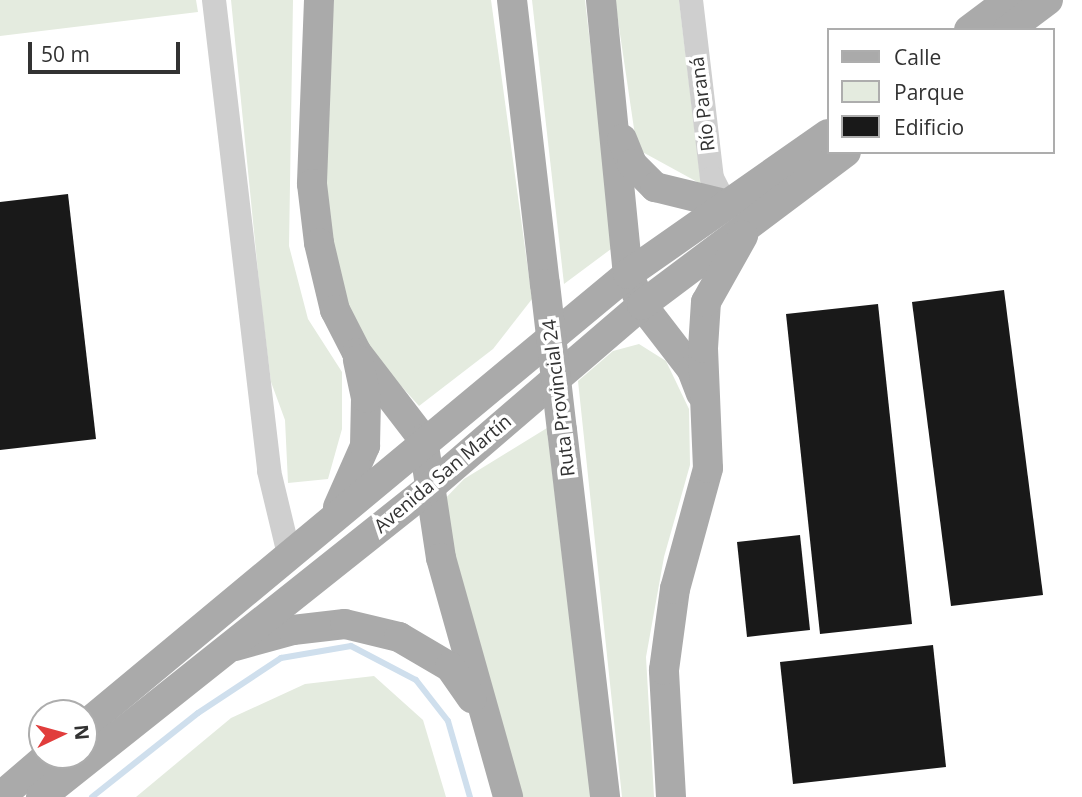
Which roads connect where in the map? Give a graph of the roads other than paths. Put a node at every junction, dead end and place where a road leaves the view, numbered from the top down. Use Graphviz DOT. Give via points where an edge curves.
graph roads {
  1 [pos="214,0"];
  2 [pos="318,0"];
  3 [pos="512,0"];
  4 [pos="601,0"];
  5 [pos="691,0"];
  6 [pos="1009,0"];
  7 [pos="1048,0"];
  8 [pos="972,28"];
  9 [pos="1012,28"];
  10 [pos="617,126"];
  11 [pos="827,135"];
  12 [pos="843,154"];
  13 [pos="725,204"];
  14 [pos="757,216"];
  15 [pos="628,274"];
  16 [pos="642,305"];
  17 [pos="357,353"];
  18 [pos="423,439"];
  19 [pos="710,441"];
  20 [pos="429,488"];
  21 [pos="333,517"];
  22 [pos="289,554"];
  23 [pos="222,650"];
  24 [pos="483,713"];
  25 [pos="98,714"];
  26 [pos="33,769"];
  27 [pos="0,797"];
  28 [pos="41,797"];
  29 [pos="508,797"];
  30 [pos="605,797"];
  31 [pos="671,797"];
  1 -- 22 [label="street" via="269,471"];
  2 -- 17 [label="main road" via="313,196 335,310"];
  3 -- 30 [label="main road, Ruta Provincial 24, bridge"];
  4 -- 10 [label="main road"];
  5 -- 13 [label="street, Río Paraná" via="712,178"];
  6 -- 8 [label="main road"];
  7 -- 9 [label="main road"];
  10 -- 13 [label="main road" via="632,164 655,187"];
  10 -- 15 [label="main road"];
  11 -- 13 [label="main road, Avenida San Martín"];
  12 -- 14 [label="main road, Avenida San Martín"];
  13 -- 15 [label="main road, Avenida San Martín"];
  14 -- 16 [label="main road, Avenida San Martín"];
  14 -- 19 [label="main road" via="729,255 706,302 702,348"];
  15 -- 16 [label="main road"];
  15 -- 18 [label="main road, Avenida San Martín"];
  16 -- 19 [label="main road" via="692,370"];
  16 -- 20 [label="main road, Avenida San Martín"];
  17 -- 18 [label="main road"];
  17 -- 21 [label="main road" via="366,398 365,446"];
  18 -- 20 [label="main road"];
  18 -- 21 [label="main road, Avenida San Martín"];
  19 -- 31 [label="main road" via="699,514 675,589 664,670"];
  20 -- 23 [label="main road, Avenida San Martín"];
  20 -- 24 [label="main road"];
  21 -- 22 [label="main road, Avenida San Martín"];
  22 -- 25 [label="main road, Avenida San Martín"];
  23 -- 24 [label="main road" via="293,631 345,624 388,635 450,667"];
  23 -- 28 [label="main road, Avenida San Martín"];
  24 -- 29 [label="main road"];
  26 -- 27 [label="main road"];
}
